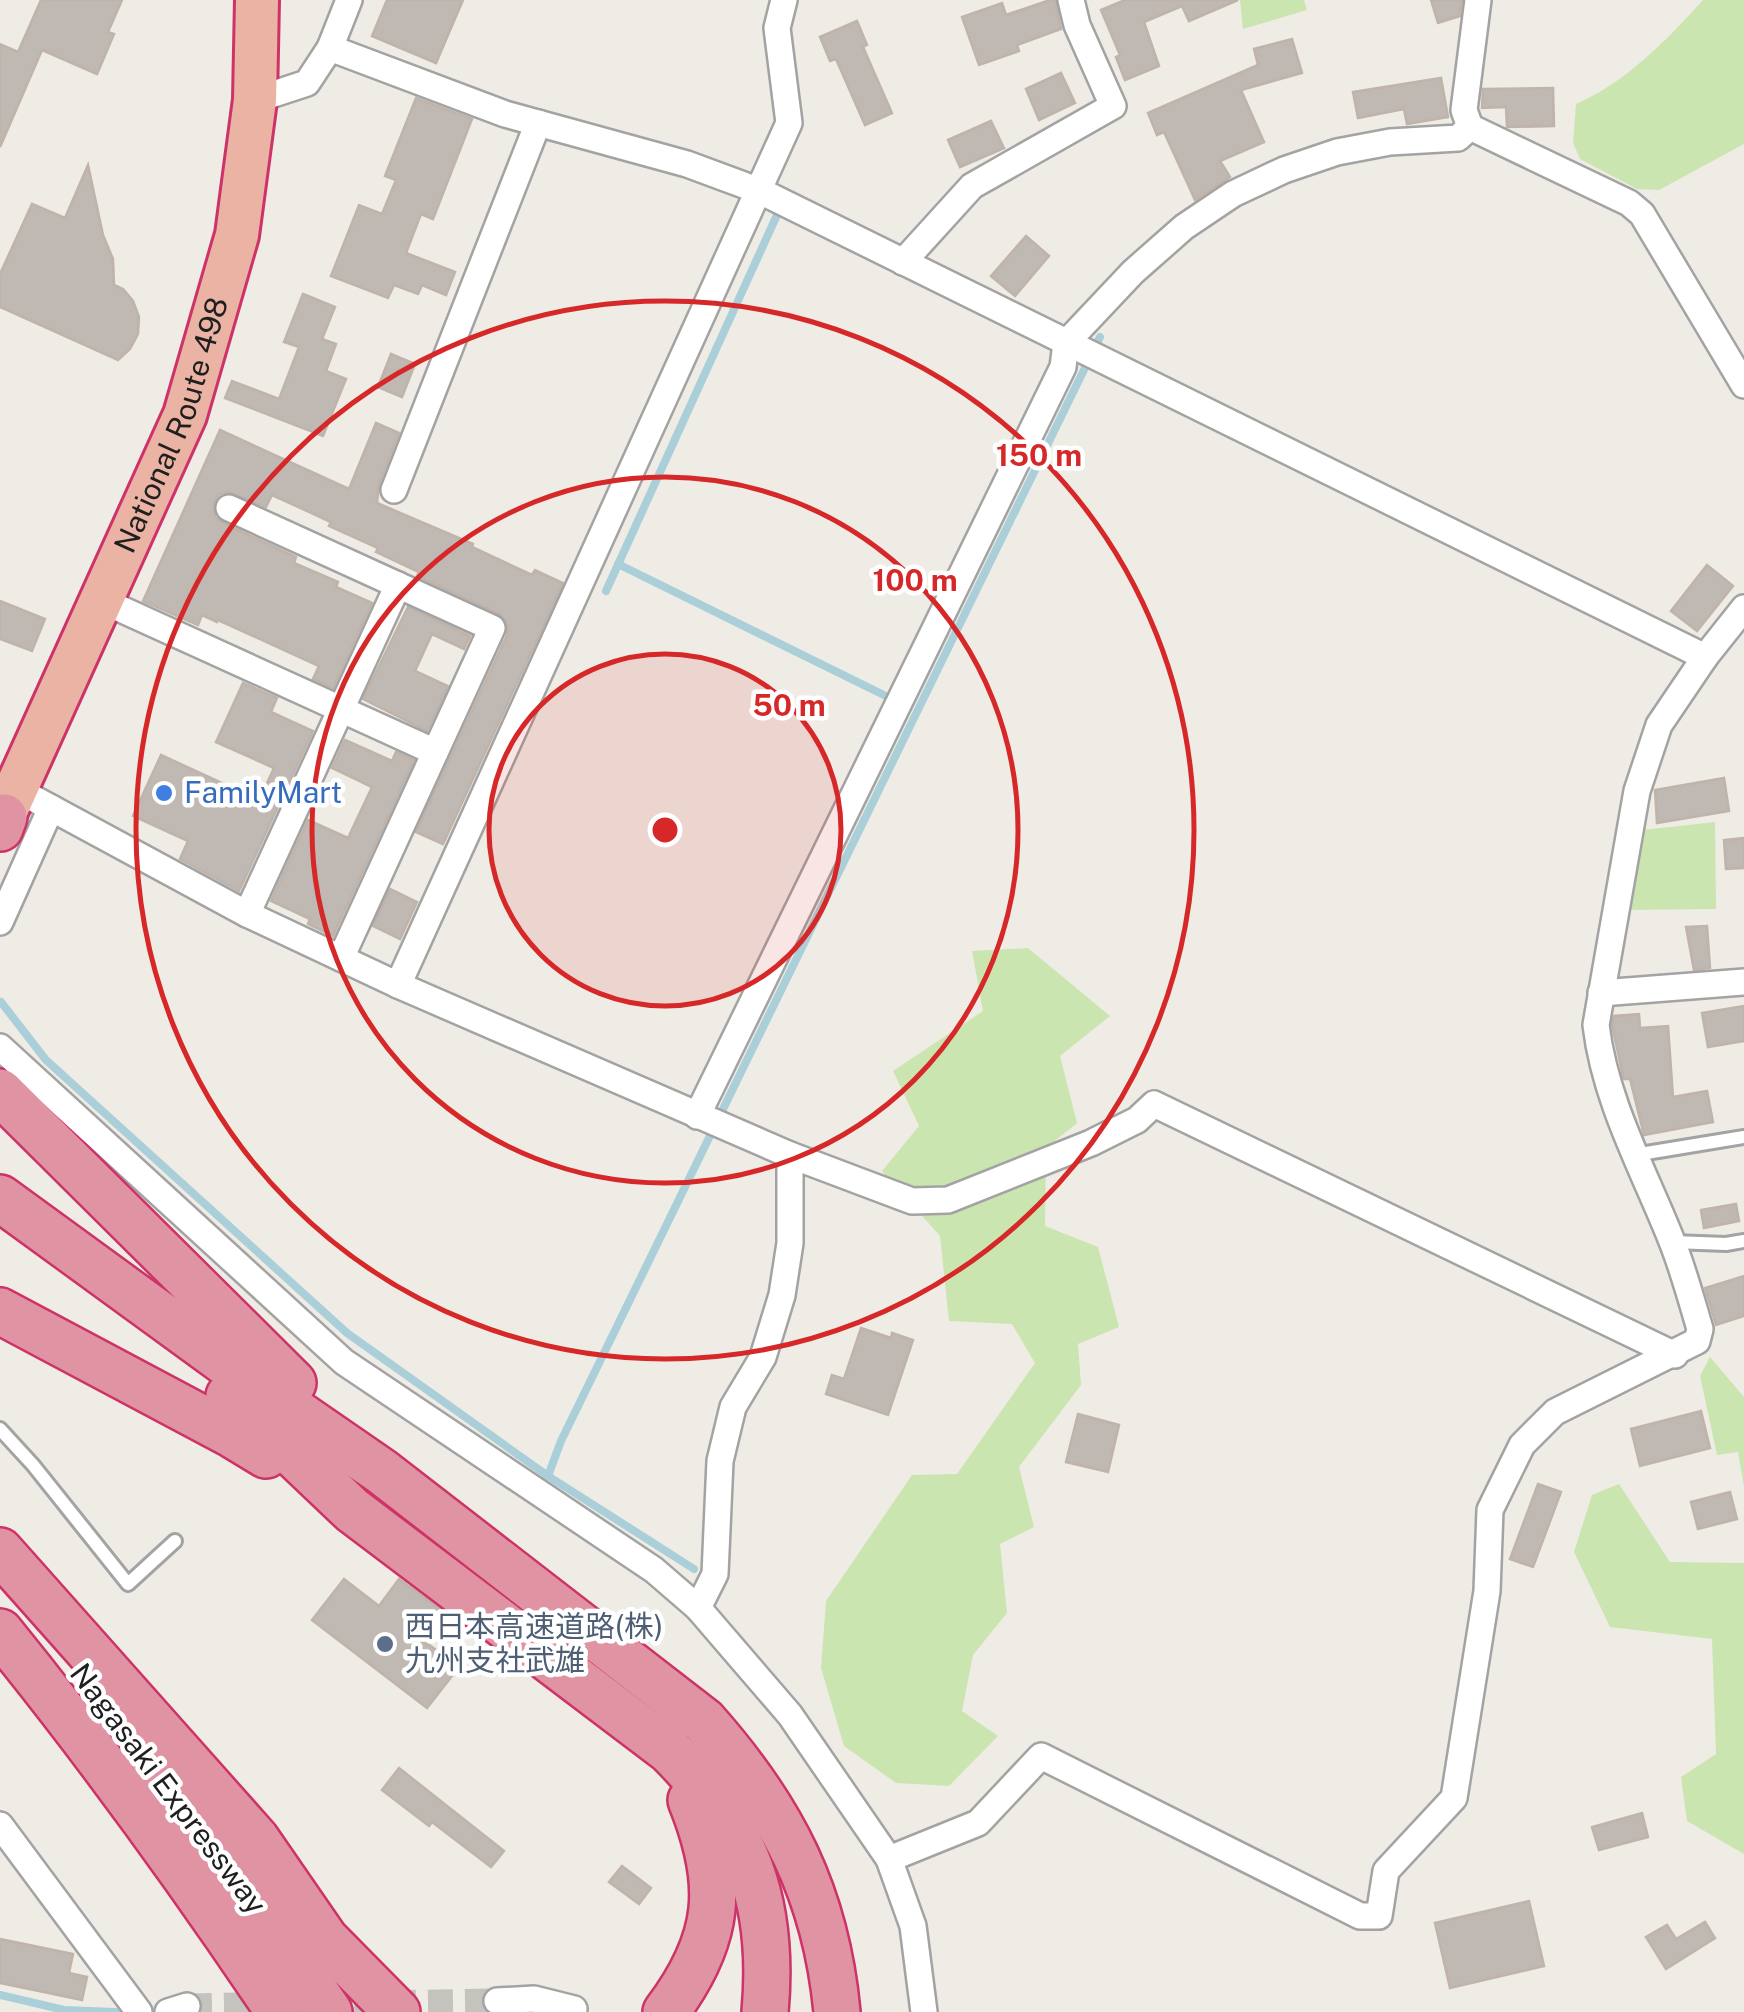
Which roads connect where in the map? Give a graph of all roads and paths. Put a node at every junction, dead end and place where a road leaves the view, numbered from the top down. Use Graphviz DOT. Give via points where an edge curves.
graph roads {
  1 [pos="258,0"];
  2 [pos="349,0"];
  3 [pos="784,0"];
  4 [pos="1070,0"];
  5 [pos="1478,0"];
  6 [pos="330,48"];
  7 [pos="255,100"];
  8 [pos="538,122"];
  9 [pos="1470,127"];
  10 [pos="760,192"];
  11 [pos="903,262"];
  12 [pos="1083,352"];
  13 [pos="1744,385"];
  14 [pos="394,490"];
  15 [pos="229,508"];
  16 [pos="398,585"];
  17 [pos="101,600"];
  18 [pos="1744,608"];
  19 [pos="1705,656"];
  20 [pos="341,709"];
  21 [pos="435,752"];
  22 [pos="14,813"];
  23 [pos="247,914"];
  24 [pos="0,922"];
  25 [pos="341,958"];
  26 [pos="1744,982"];
  27 [pos="398,984"];
  28 [pos="1602,993"];
  29 [pos="0,1047"];
  30 [pos="5,1099"];
  31 [pos="697,1116"];
  32 [pos="1744,1137"];
  33 [pos="790,1155"];
  34 [pos="1634,1155"];
  35 [pos="3,1213"];
  36 [pos="1744,1241"];
  37 [pos="1673,1242"];
  38 [pos="0,1311"];
  39 [pos="1675,1355"];
  40 [pos="0,1430"];
  41 [pos="381,1471"];
  42 [pos="352,1510"];
  43 [pos="175,1542"];
  44 [pos="0,1551"];
  45 [pos="0,1570"];
  46 [pos="698,1608"];
  47 [pos="0,1632"];
  48 [pos="615,1712"];
  49 [pos="742,1764"];
  50 [pos="0,1825"];
  51 [pos="890,1859"];
  52 [pos="497,2002"];
  53 [pos="574,2010"];
  54 [pos="139,2012"];
  55 [pos="279,2012"];
  56 [pos="329,2012"];
  57 [pos="398,2012"];
  58 [pos="666,2012"];
  59 [pos="765,2012"];
  60 [pos="794,2012"];
  61 [pos="837,2012"];
  62 [pos="924,2012"];
  1 -- 7 [label="highway, National Route 498"];
  2 -- 6 [label="street"];
  3 -- 10 [label="street" via="776,28 789,123"];
  4 -- 11 [label="street" via="1113,106 972,186"];
  5 -- 9 [label="street" via="1464,110"];
  6 -- 7 [label="street" via="307,82"];
  6 -- 8 [label="street"];
  7 -- 17 [label="highway, National Route 498" via="238,235 185,415"];
  8 -- 10 [label="street"];
  8 -- 14 [label="street"];
  9 -- 12 [label="street" via="1458,138 1337,152 1234,194 1133,272"];
  9 -- 13 [label="street" via="1642,214"];
  10 -- 11 [label="street"];
  10 -- 27 [label="street"];
  11 -- 12 [label="street"];
  12 -- 19 [label="street"];
  12 -- 31 [label="street" via="1063,366"];
  15 -- 16 [label="street"];
  16 -- 20 [label="street"];
  16 -- 21 [label="street" via="492,628"];
  17 -- 20 [label="street"];
  17 -- 22 [label="highway, National Route 498"];
  18 -- 19 [label="street"];
  19 -- 28 [label="street" via="1660,725 1636,791"];
  20 -- 21 [label="street"];
  20 -- 23 [label="street"];
  21 -- 25 [label="street"];
  22 -- 23 [label="street"];
  22 -- 24 [label="street"];
  23 -- 25 [label="street"];
  25 -- 27 [label="street"];
  26 -- 28 [label="street"];
  27 -- 31 [label="street"];
  28 -- 34 [label="street" via="1596,1025 1600,1058"];
  29 -- 46 [label="street" via="344,1362 654,1570"];
  30 -- 41 [label="highway"];
  31 -- 33 [label="street"];
  32 -- 34 [label="lane"];
  33 -- 39 [label="street" via="912,1201 948,1200 1092,1143 1154,1104"];
  33 -- 46 [label="street" via="790,1243 782,1295 763,1357 733,1407 720,1461 716,1574"];
  34 -- 37 [label="street"];
  35 -- 41 [label="highway"];
  35 -- 42 [label="highway" via="250,1413"];
  36 -- 37 [label="lane"];
  37 -- 39 [label="street" via="1700,1329 1697,1341"];
  38 -- 42 [label="highway" via="234,1434"];
  39 -- 51 [label="street" via="1555,1412 1522,1445 1490,1510 1487,1591 1454,1798 1386,1871 1379,1916 1360,1916 1041,1756 978,1822"];
  40 -- 43 [label="lane" via="128,1584"];
  41 -- 49 [label="highway" via="704,1722"];
  42 -- 48 [label="highway"];
  44 -- 57 [label="highway" via="256,1839 325,1939"];
  45 -- 56 [label="highway, Nagasaki Expressway" via="228,1864"];
  46 -- 51 [label="street" via="790,1715"];
  47 -- 55 [label="highway, Nagasaki Expressway" via="181,1867"];
  48 -- 58 [label="highway" via="663,1756 690,1796 714,1873 700,1962"];
  48 -- 59 [label="highway" via="669,1750 729,1822 760,1899 769,1974"];
  49 -- 60 [label="highway" via="765,1816 794,1917"];
  49 -- 61 [label="highway" via="798,1858 821,1914"];
  50 -- 54 [label="street"];
  51 -- 62 [label="street" via="913,1926"];
  52 -- 53 [label="street" via="534,1999"];
}
